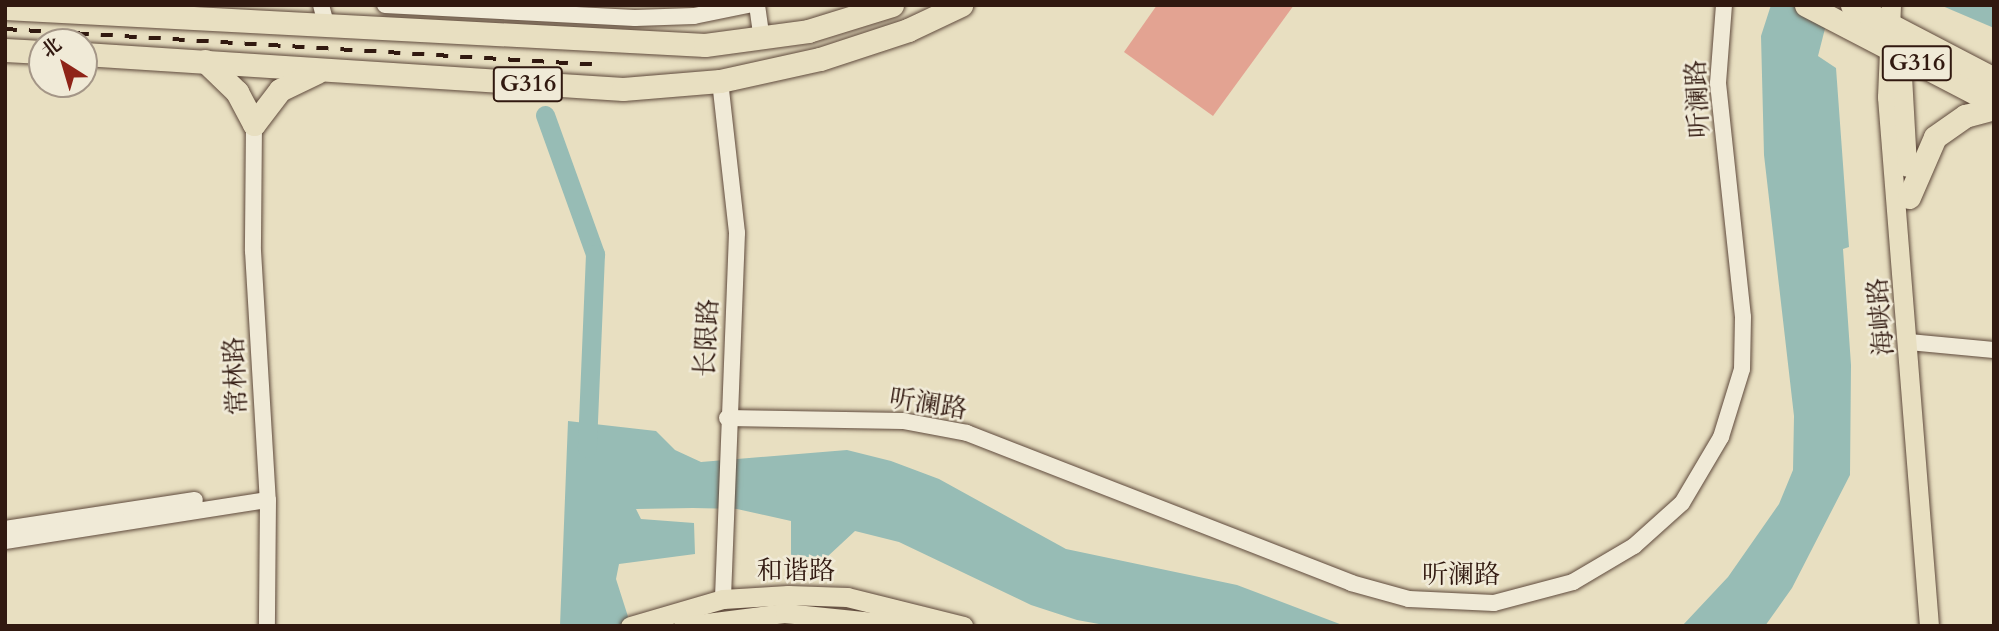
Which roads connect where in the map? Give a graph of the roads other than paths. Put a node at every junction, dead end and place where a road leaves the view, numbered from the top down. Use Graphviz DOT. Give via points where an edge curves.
graph roads {
  1 [pos="385,5"];
  2 [pos="748,5"];
  3 [pos="757,5"];
  4 [pos="892,5"];
  5 [pos="961,5"];
  6 [pos="1724,5"];
  7 [pos="1806,5"];
  8 [pos="5,8"];
  9 [pos="542,10"];
  10 [pos="1846,14"];
  11 [pos="323,15"];
  12 [pos="1895,28"];
  13 [pos="547,40"];
  14 [pos="762,40"];
  15 [pos="5,50"];
  16 [pos="28,51"];
  17 [pos="98,55"];
  18 [pos="205,61"];
  19 [pos="325,70"];
  20 [pos="1994,79"];
  21 [pos="720,81"];
  22 [pos="1994,103"];
  23 [pos="1994,108"];
  24 [pos="254,124"];
  25 [pos="1909,197"];
  26 [pos="1915,341"];
  27 [pos="1994,350"];
  28 [pos="727,418"];
  29 [pos="267,494"];
  30 [pos="5,529"];
  31 [pos="5,541"];
  32 [pos="723,599"];
  33 [pos="636,623"];
  34 [pos="267,626"];
  35 [pos="683,626"];
  36 [pos="911,626"];
  37 [pos="963,626"];
  38 [pos="1928,626"];
  39 [pos="1941,626"];
  1 -- 9 [label="street"];
  2 -- 9 [label="street" via="677,17"];
  3 -- 14 [label="street"];
  4 -- 14 [label="highway, G316"];
  5 -- 21 [label="highway, G316" via="857,48"];
  6 -- 28 [label="street, 听澜路" via="1718,83 1741,290 1742,369 1721,437 1682,503 1634,547 1573,582 1494,603 1409,599 1351,583 967,433 903,421"];
  7 -- 10 [label="highway, G316"];
  8 -- 11 [label="highway, G316"];
  9 -- 13 [label="street"];
  10 -- 12 [label="highway, G316"];
  11 -- 13 [label="highway, G316"];
  12 -- 20 [label="highway, G316"];
  12 -- 22 [label="highway, G316"];
  12 -- 25 [label="main road, 海峡路"];
  12 -- 26 [label="main road, 海峡路" via="1887,97"];
  13 -- 14 [label="highway, G316" via="705,45"];
  15 -- 16 [label="highway"];
  17 -- 18 [label="highway, G316"];
  18 -- 19 [label="highway, G316"];
  18 -- 24 [label="highway" via="237,92"];
  19 -- 21 [label="highway, G316" via="623,89"];
  19 -- 24 [label="highway" via="280,90"];
  21 -- 28 [label="street, 长限路" via="737,233"];
  23 -- 25 [label="highway" via="1965,116 1935,137"];
  24 -- 29 [label="street, 常林路" via="253,251"];
  25 -- 26 [label="main road, 海峡路"];
  26 -- 27 [label="street"];
  26 -- 38 [label="main road, 海峡路"];
  26 -- 39 [label="main road, 海峡路"];
  28 -- 32 [label="street, 长限路"];
  29 -- 30 [label="street"];
  29 -- 31 [label="street"];
  29 -- 34 [label="street, 常林路"];
  32 -- 33 [label="main road, 和谐路"];
  32 -- 37 [label="main road, 和谐路" via="847,597"];
  35 -- 36 [label="main road, 和谐路" via="785,612 857,616"];
}
